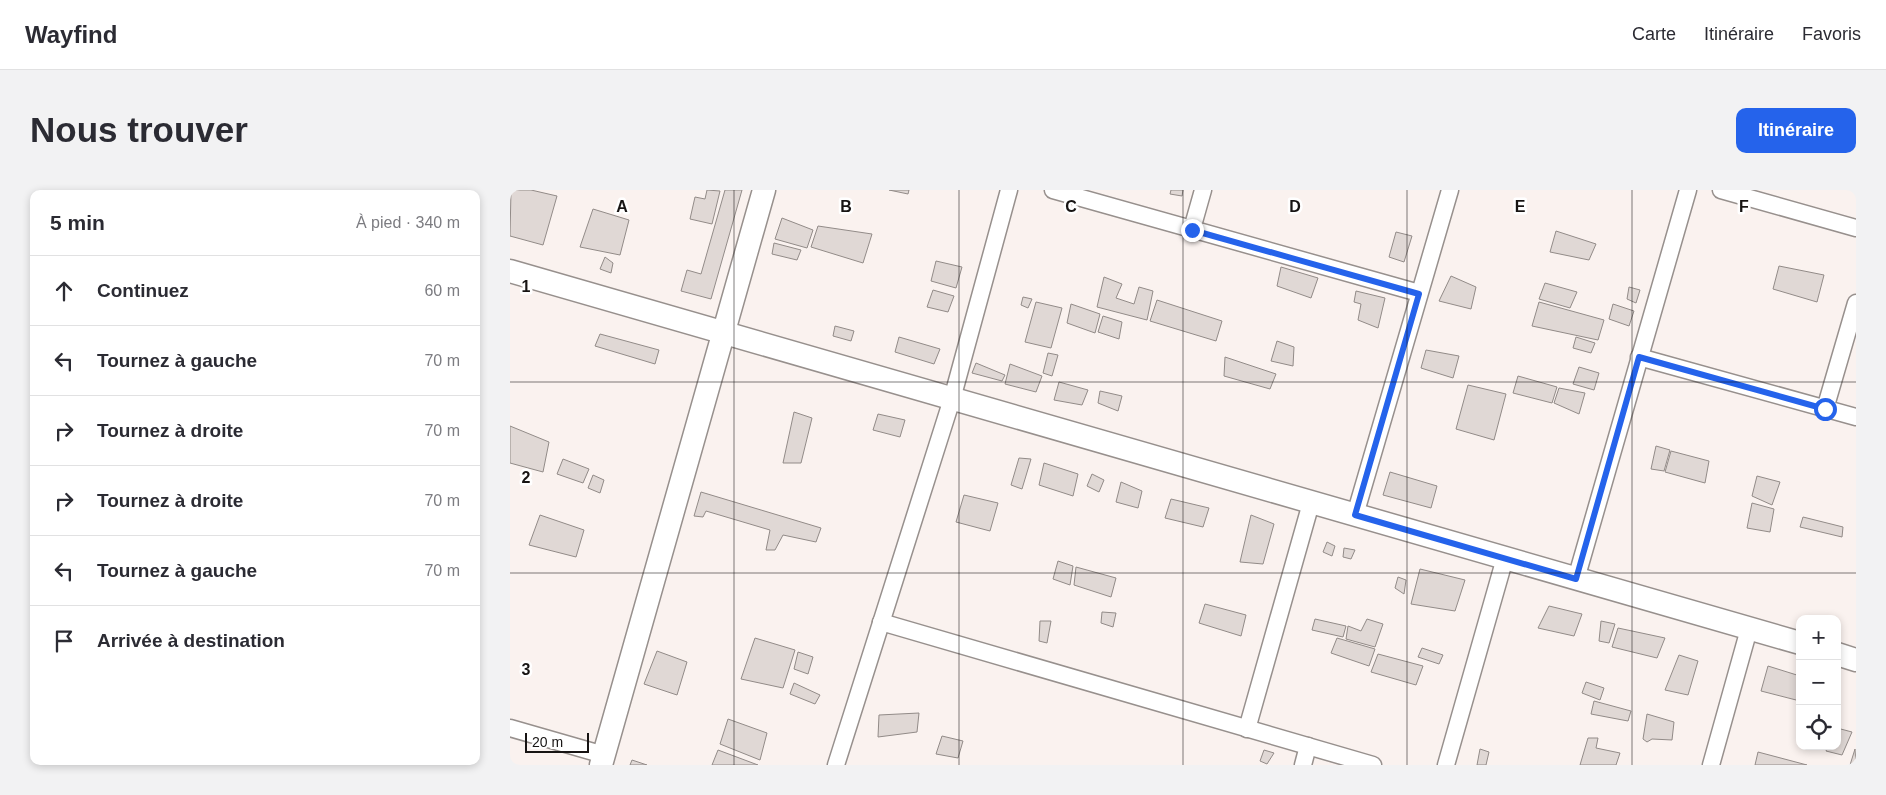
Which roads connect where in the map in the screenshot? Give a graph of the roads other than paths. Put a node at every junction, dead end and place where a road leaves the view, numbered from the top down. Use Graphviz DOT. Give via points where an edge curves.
graph roads {
  1 [pos="764,190"];
  2 [pos="1009,190"];
  3 [pos="1053,190"];
  4 [pos="1203,190"];
  5 [pos="1450,190"];
  6 [pos="1688,190"];
  7 [pos="1722,190"];
  8 [pos="1856,228"];
  9 [pos="1192,230"];
  10 [pos="510,271"];
  11 [pos="1419,294"];
  12 [pos="1856,303"];
  13 [pos="724,333"];
  14 [pos="1639,357"];
  15 [pos="952,399"];
  16 [pos="1825,409"];
  17 [pos="1856,418"];
  18 [pos="1311,503"];
  19 [pos="1355,515"];
  20 [pos="1505,558"];
  21 [pos="1576,579"];
  22 [pos="882,622"];
  23 [pos="1749,629"];
  24 [pos="1796,643"];
  25 [pos="1841,655"];
  26 [pos="1856,660"];
  27 [pos="510,728"];
  28 [pos="1247,729"];
  29 [pos="1308,746"];
  30 [pos="602,760"];
  31 [pos="836,765"];
  32 [pos="1303,765"];
  33 [pos="1373,765"];
  34 [pos="1446,765"];
  35 [pos="1711,765"];
  1 -- 13 [label="street"];
  2 -- 15 [label="street"];
  3 -- 9 [label="street"];
  4 -- 9 [label="street"];
  5 -- 11 [label="street"];
  6 -- 14 [label="street"];
  7 -- 8 [label="street"];
  9 -- 11 [label="street"];
  10 -- 13 [label="street"];
  11 -- 19 [label="street"];
  12 -- 16 [label="street"];
  13 -- 15 [label="street"];
  13 -- 30 [label="street"];
  14 -- 16 [label="street"];
  14 -- 21 [label="street"];
  15 -- 18 [label="street"];
  15 -- 22 [label="street"];
  16 -- 17 [label="street"];
  18 -- 19 [label="street"];
  18 -- 28 [label="street"];
  19 -- 20 [label="street"];
  20 -- 21 [label="street"];
  20 -- 34 [label="street"];
  21 -- 23 [label="street"];
  22 -- 28 [label="street"];
  22 -- 31 [label="street"];
  23 -- 24 [label="street"];
  23 -- 35 [label="street"];
  25 -- 26 [label="street"];
  27 -- 30 [label="street"];
  28 -- 29 [label="street"];
  29 -- 32 [label="street"];
  29 -- 33 [label="street"];
}
